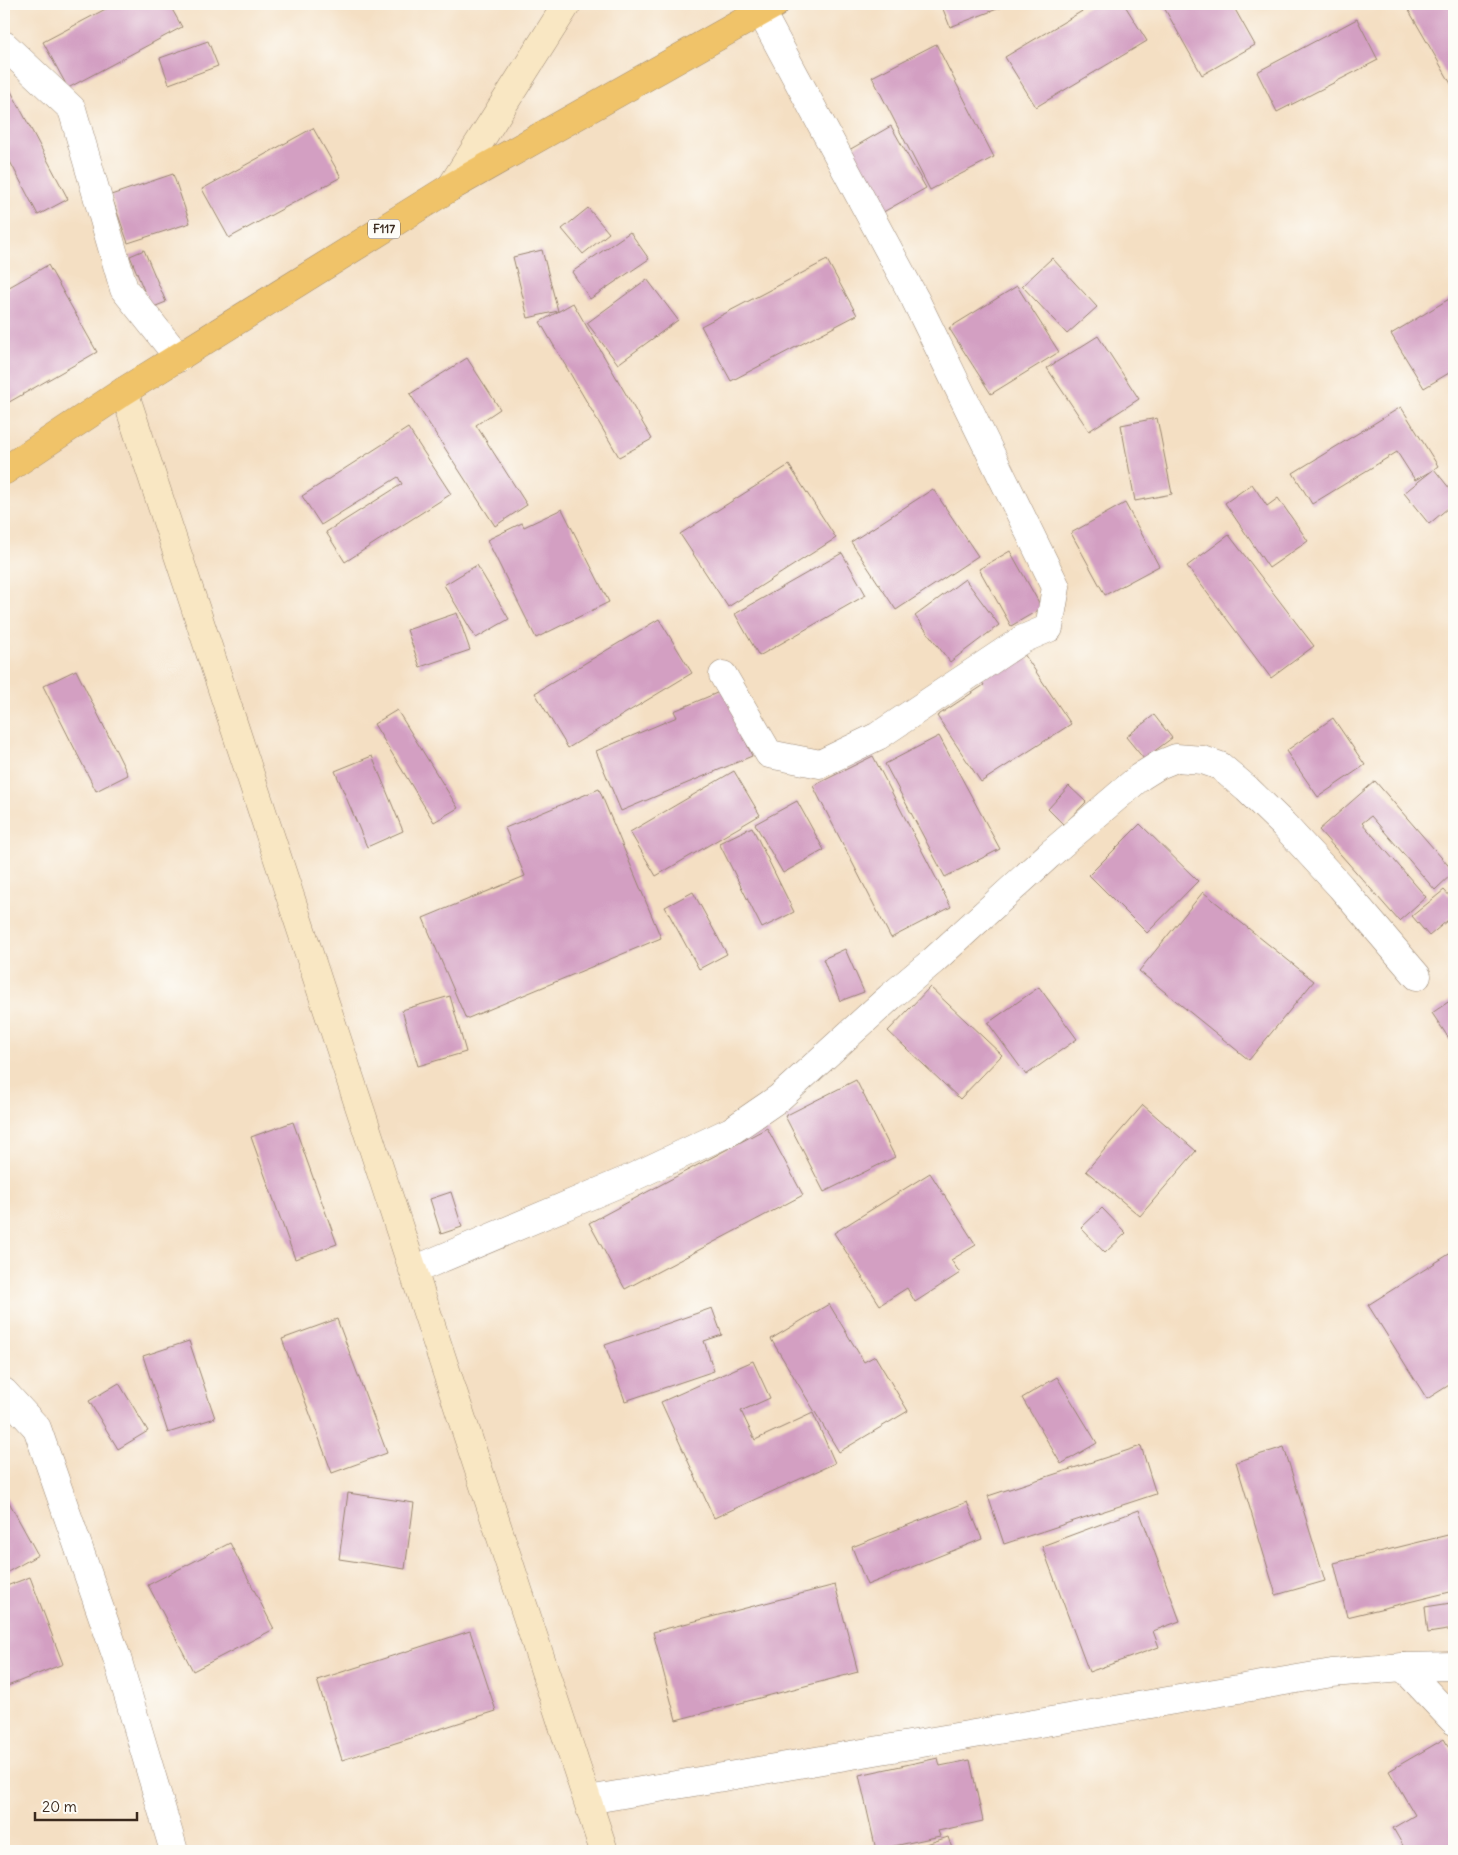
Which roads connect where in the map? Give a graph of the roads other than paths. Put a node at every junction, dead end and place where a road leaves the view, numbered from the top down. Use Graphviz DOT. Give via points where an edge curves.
graph roads {
  1 [pos="567,4"];
  2 [pos="768,8"];
  3 [pos="4,45"];
  4 [pos="451,187"];
  5 [pos="179,358"];
  6 [pos="124,391"];
  7 [pos="4,471"];
  8 [pos="723,675"];
  9 [pos="1417,976"];
  10 [pos="414,1270"];
  11 [pos="4,1392"];
  12 [pos="1454,1666"];
  13 [pos="1403,1668"];
  14 [pos="1454,1721"];
  15 [pos="588,1800"];
  16 [pos="174,1851"];
  17 [pos="604,1851"];
  1 -- 4 [label="street"];
  2 -- 4 [label="main road, F117"];
  2 -- 8 [label="street" via="1056,587 1049,628 1023,639 878,736 820,764 769,754"];
  3 -- 5 [label="street" via="72,109 124,289"];
  4 -- 5 [label="main road, F117"];
  5 -- 6 [label="main road, F117"];
  6 -- 7 [label="main road, F117"];
  6 -- 10 [label="street"];
  9 -- 10 [label="street" via="1341,887 1247,789 1220,766 1203,760 1176,758 1159,764 1140,777 779,1098 731,1130 627,1180"];
  10 -- 15 [label="street"];
  11 -- 16 [label="street" via="37,1428 117,1658"];
  12 -- 13 [label="street"];
  13 -- 14 [label="street"];
  13 -- 15 [label="street" via="1332,1673"];
  15 -- 17 [label="street"];
}
